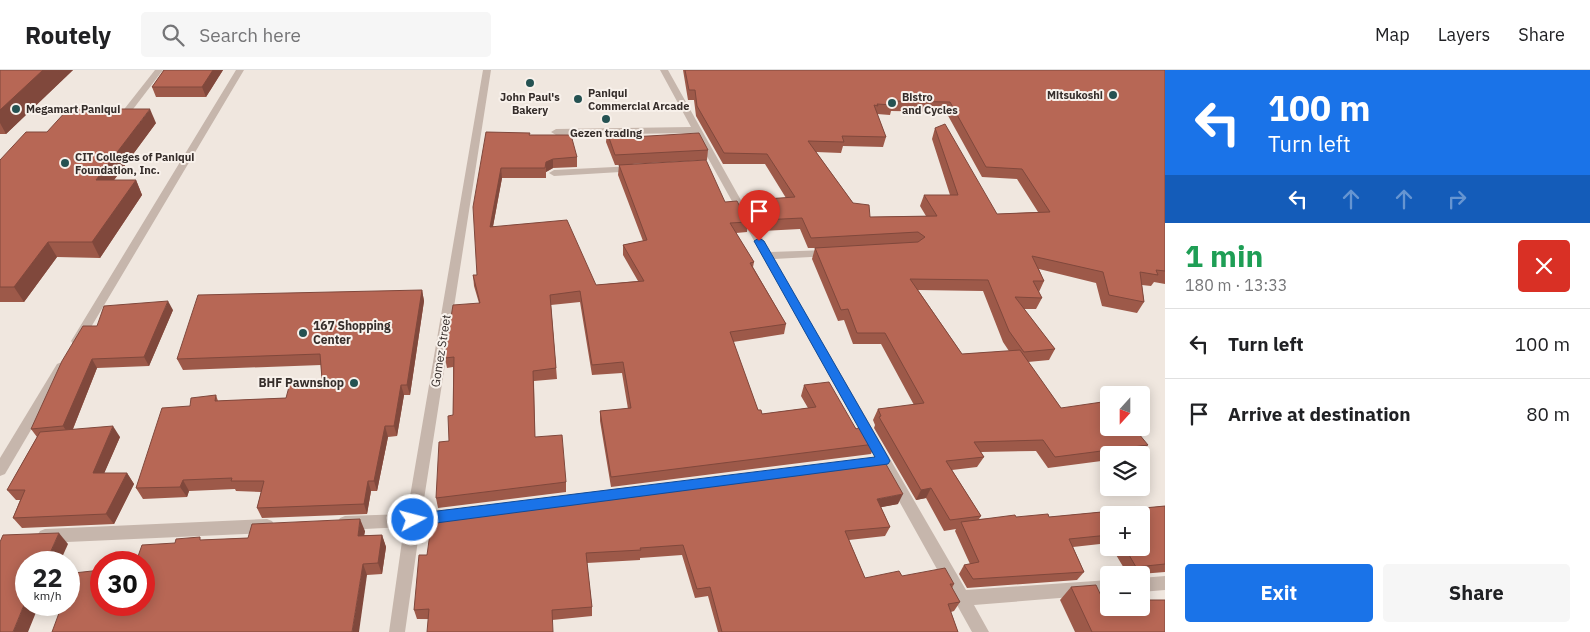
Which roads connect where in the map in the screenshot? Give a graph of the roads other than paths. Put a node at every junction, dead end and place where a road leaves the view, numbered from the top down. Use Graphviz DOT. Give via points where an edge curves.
graph roads {
  1 [pos="159,70"];
  2 [pos="240,70"];
  3 [pos="487,70"];
  4 [pos="664,70"];
  5 [pos="121,119"];
  6 [pos="697,130"];
  7 [pos="556,132"];
  8 [pos="640,169"];
  9 [pos="554,173"];
  10 [pos="836,252"];
  11 [pos="767,256"];
  12 [pos="884,461"];
  13 [pos="864,463"];
  14 [pos="0,470"];
  15 [pos="648,490"];
  16 [pos="540,504"];
  17 [pos="462,514"];
  18 [pos="413,520"];
  19 [pos="334,524"];
  20 [pos="285,526"];
  21 [pos="30,537"];
  22 [pos="1165,583"];
  23 [pos="1150,584"];
  24 [pos="1100,588"];
  25 [pos="963,598"];
  26 [pos="397,632"];
  27 [pos="981,632"];
  1 -- 5 [label="street"];
  2 -- 14 [label="street"];
  3 -- 18 [label="street, Gomez Street"];
  4 -- 6 [label="street"];
  6 -- 7 [label="street"];
  6 -- 11 [label="street" via="712,165"];
  8 -- 9 [label="street"];
  10 -- 11 [label="street"];
  11 -- 12 [label="street"];
  12 -- 13 [label="street"];
  12 -- 25 [label="street"];
  15 -- 16 [label="street"];
  17 -- 18 [label="street"];
  18 -- 19 [label="street"];
  18 -- 26 [label="street, Gomez Street"];
  20 -- 21 [label="street"];
  22 -- 23 [label="street"];
  24 -- 25 [label="street"];
  25 -- 27 [label="street"];
}
